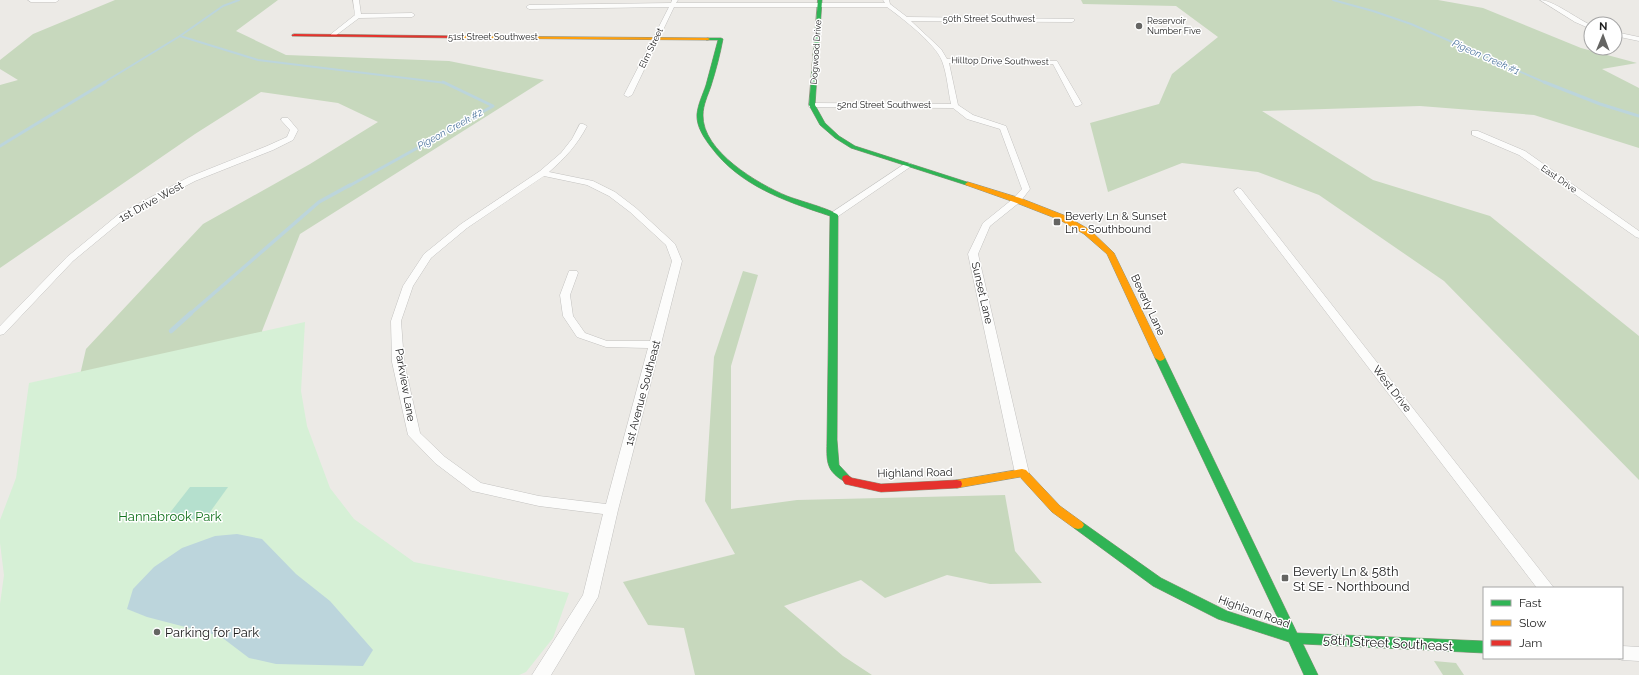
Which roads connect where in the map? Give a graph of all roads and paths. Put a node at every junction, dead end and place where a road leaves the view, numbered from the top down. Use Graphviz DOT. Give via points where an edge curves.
graph roads {
  1 [pos="31,0"];
  2 [pos="56,0"];
  3 [pos="356,0"];
  4 [pos="596,0"];
  5 [pos="1543,0"];
  6 [pos="674,2"];
  7 [pos="819,2"];
  8 [pos="887,2"];
  9 [pos="604,4"];
  10 [pos="529,7"];
  11 [pos="412,15"];
  12 [pos="358,16"];
  13 [pos="906,19"];
  14 [pos="1072,20"];
  15 [pos="1583,24"];
  16 [pos="294,36"];
  17 [pos="333,36"];
  18 [pos="1623,36"];
  19 [pos="657,38"];
  20 [pos="1639,39"];
  21 [pos="945,60"];
  22 [pos="628,95"];
  23 [pos="1078,104"];
  24 [pos="812,105"];
  25 [pos="955,106"];
  26 [pos="284,120"];
  27 [pos="583,126"];
  28 [pos="1475,133"];
  29 [pos="909,165"];
  30 [pos="543,173"];
  31 [pos="1238,191"];
  32 [pos="1018,200"];
  33 [pos="834,215"];
  34 [pos="1639,234"];
  35 [pos="573,273"];
  36 [pos="0,332"];
  37 [pos="656,345"];
  38 [pos="1022,473"];
  39 [pos="612,510"];
  40 [pos="1545,587"];
  41 [pos="1293,638"];
  42 [pos="1483,647"];
  43 [pos="1623,653"];
  44 [pos="1639,654"];
  45 [pos="540,675"];
  46 [pos="1311,675"];
  1 -- 2 [label="street"];
  3 -- 12 [label="street"];
  4 -- 9 [label="street"];
  5 -- 15 [label="street"];
  6 -- 7 [label="street"];
  6 -- 9 [label="street"];
  6 -- 19 [label="street, Elm Street"];
  7 -- 8 [label="street"];
  7 -- 24 [label="street, Dogwood Drive"];
  8 -- 13 [label="street"];
  9 -- 10 [label="street"];
  11 -- 12 [label="street"];
  12 -- 17 [label="street"];
  13 -- 14 [label="street, 50th Street Southwest"];
  13 -- 21 [label="street" via="939,50"];
  16 -- 17 [label="street, 51st Street Southwest"];
  17 -- 19 [label="street, 51st Street Southwest"];
  18 -- 20 [label="street"];
  19 -- 22 [label="street, Elm Street"];
  19 -- 33 [label="street, 51st Street Southwest" via="721,39 700,116 714,150 725,163 765,189"];
  21 -- 23 [label="street, Hilltop Drive Southwest" via="1055,62"];
  21 -- 25 [label="street"];
  24 -- 25 [label="street, 52nd Street Southwest"];
  24 -- 29 [label="street, Beverly Lane" via="822,124 837,137 853,146"];
  25 -- 32 [label="street" via="970,117 1004,128 1026,189"];
  26 -- 36 [label="street, 1st Drive West" via="294,130 290,138 192,178 122,216 70,259"];
  27 -- 30 [label="street, Parkview Lane" via="564,155"];
  28 -- 34 [label="street, East Drive" via="1522,153"];
  29 -- 32 [label="street, Beverly Lane"];
  29 -- 33 [label="street"];
  30 -- 37 [label="street, 1st Avenue Southeast" via="590,183 612,194 670,244 677,261"];
  30 -- 39 [label="street, Parkview Lane" via="464,226 427,256 408,286 396,320 398,362 406,404 414,435 440,460 477,488 540,501"];
  31 -- 40 [label="street, West Drive"];
  32 -- 38 [label="street, Sunset Lane" via="986,224 973,254"];
  32 -- 41 [label="street, Beverly Lane" via="1063,218 1087,232 1110,253"];
  33 -- 38 [label="street, Highland Road" via="834,466 849,481 881,488 960,484"];
  35 -- 37 [label="street" via="565,294 568,316 581,335 606,344"];
  37 -- 39 [label="street, 1st Avenue Southeast"];
  38 -- 41 [label="street, Highland Road" via="1056,509 1157,582 1223,615"];
  39 -- 45 [label="street, 1st Avenue Southeast" via="590,598"];
  41 -- 42 [label="street, 58th Street Southeast"];
  41 -- 46 [label="street, Beverly Lane"];
  43 -- 44 [label="street"];
}
